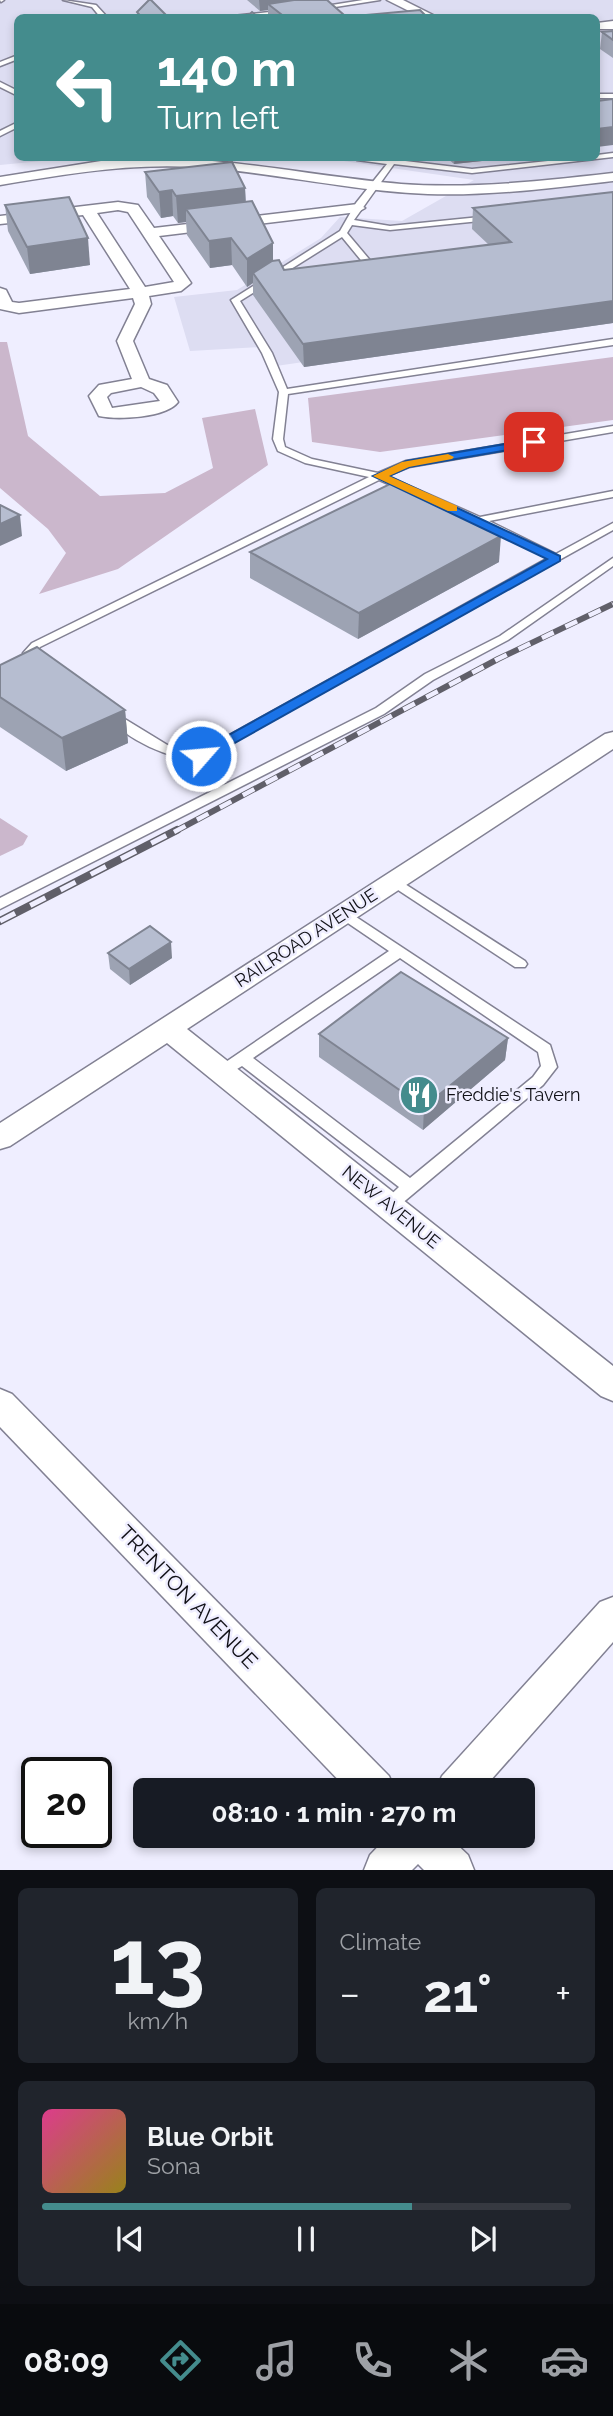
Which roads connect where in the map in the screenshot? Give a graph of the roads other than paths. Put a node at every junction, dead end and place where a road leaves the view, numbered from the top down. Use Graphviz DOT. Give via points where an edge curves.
graph roads {
  1 [pos="66,0"];
  2 [pos="377,0"];
  3 [pos="393,0"];
  4 [pos="308,9"];
  5 [pos="295,10"];
  6 [pos="101,14"];
  7 [pos="264,14"];
  8 [pos="425,14"];
  9 [pos="392,161"];
  10 [pos="400,161"];
  11 [pos="564,161"];
  12 [pos="613,177"];
  13 [pos="372,186"];
  14 [pos="14,196"];
  15 [pos="358,208"];
  16 [pos="87,209"];
  17 [pos="503,217"];
  18 [pos="0,220"];
  19 [pos="350,222"];
  20 [pos="149,233"];
  21 [pos="343,233"];
  22 [pos="346,270"];
  23 [pos="294,277"];
  24 [pos="268,280"];
  25 [pos="139,292"];
  26 [pos="0,293"];
  27 [pos="613,342"];
  28 [pos="142,382"];
  29 [pos="284,392"];
  30 [pos="611,431"];
  31 [pos="379,476"];
  32 [pos="613,494"];
  33 [pos="479,520"];
  34 [pos="613,526"];
  35 [pos="556,558"];
  36 [pos="613,561"];
  37 [pos="39,670"];
  38 [pos="96,707"];
  39 [pos="613,739"];
  40 [pos="394,881"];
  41 [pos="0,904"];
  42 [pos="344,914"];
  43 [pos="400,951"];
  44 [pos="520,964"];
  45 [pos="168,1028"];
  46 [pos="232,1065"];
  47 [pos="0,1138"];
  48 [pos="399,1196"];
  49 [pos="613,1386"];
  50 [pos="0,1404"];
  51 [pos="613,1615"];
  52 [pos="363,1778"];
  53 [pos="467,1778"];
  54 [pos="406,1848"];
  55 [pos="430,1848"];
  56 [pos="385,1870"];
  57 [pos="453,1870"];
  1 -- 6 [label="lane" via="94,6"];
  2 -- 4 [label="lane"];
  3 -- 8 [label="street"];
  5 -- 7 [label="lane"];
  9 -- 13 [label="lane"];
  10 -- 11 [label="lane" via="472,171"];
  12 -- 13 [label="street" via="469,191"];
  13 -- 14 [label="street" via="214,164 164,162 85,167"];
  13 -- 15 [label="lane"];
  14 -- 16 [label="street"];
  14 -- 18 [label="street"];
  15 -- 19 [label="lane"];
  15 -- 20 [label="street"];
  16 -- 20 [label="street" via="133,208"];
  16 -- 25 [label="street"];
  17 -- 19 [label="lane" via="390,228"];
  19 -- 21 [label="lane"];
  20 -- 25 [label="street" via="183,283"];
  21 -- 22 [label="lane" via="372,267"];
  21 -- 24 [label="lane"];
  23 -- 24 [label="lane"];
  24 -- 29 [label="lane" via="235,300"];
  25 -- 26 [label="street" via="19,308 6,306"];
  25 -- 28 [label="street" via="143,304 125,341"];
  27 -- 29 [label="lane"];
  29 -- 31 [label="lane" via="278,439 281,449 309,461"];
  30 -- 31 [label="lane" via="406,464"];
  31 -- 33 [label="lane"];
  31 -- 37 [label="lane" via="36,645 28,663"];
  32 -- 33 [label="lane"];
  33 -- 35 [label="lane"];
  34 -- 35 [label="lane"];
  35 -- 38 [label="lane" via="201,756 165,751"];
  36 -- 41 [label="lane" via="503,638 429,677 380,711"];
  39 -- 40 [label="street, RAILROAD AVENUE"];
  40 -- 42 [label="street, RAILROAD AVENUE"];
  40 -- 44 [label="lane"];
  42 -- 43 [label="lane"];
  42 -- 45 [label="street, RAILROAD AVENUE"];
  43 -- 46 [label="lane"];
  43 -- 48 [label="lane" via="545,1049 549,1067"];
  45 -- 46 [label="street, NEW AVENUE"];
  45 -- 47 [label="street, RAILROAD AVENUE"];
  46 -- 48 [label="street, NEW AVENUE"];
  48 -- 49 [label="street, NEW AVENUE"];
  50 -- 52 [label="street, TRENTON AVENUE"];
  51 -- 53 [label="street"];
  54 -- 56 [label="street"];
  55 -- 57 [label="street"];
}
